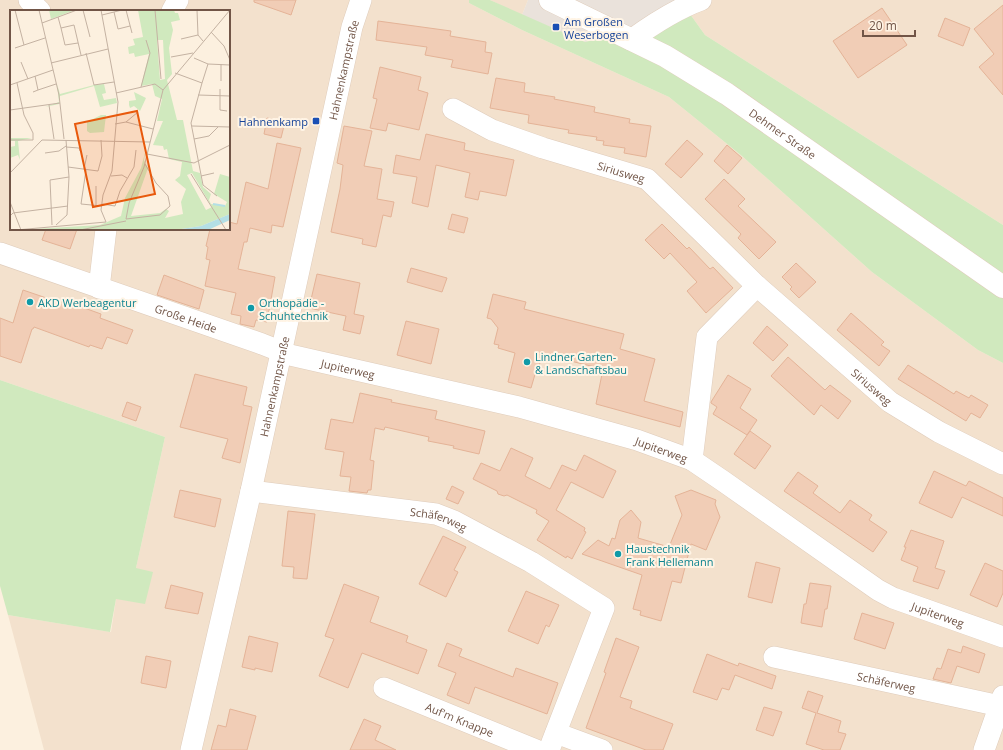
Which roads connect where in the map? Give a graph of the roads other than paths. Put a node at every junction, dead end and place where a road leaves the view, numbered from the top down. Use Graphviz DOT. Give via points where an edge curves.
graph roads {
  1 [pos="29,0"];
  2 [pos="178,0"];
  3 [pos="361,0"];
  4 [pos="550,0"];
  5 [pos="702,0"];
  6 [pos="39,10"];
  7 [pos="173,10"];
  8 [pos="631,40"];
  9 [pos="453,109"];
  10 [pos="106,230"];
  11 [pos="0,253"];
  12 [pos="757,286"];
  13 [pos="1003,287"];
  14 [pos="99,288"];
  15 [pos="281,352"];
  16 [pos="692,460"];
  17 [pos="1003,464"];
  18 [pos="251,491"];
  19 [pos="1002,634"];
  20 [pos="774,657"];
  21 [pos="384,688"];
  22 [pos="1001,701"];
  23 [pos="553,742"];
  24 [pos="191,750"];
  25 [pos="536,750"];
  26 [pos="602,750"];
  27 [pos="984,750"];
  1 -- 6 [label="street"];
  2 -- 7 [label="street"];
  3 -- 15 [label="street, Hahnenkampstraße" via="351,34"];
  4 -- 8 [label="street, Dehmer Straße"];
  5 -- 8 [label="street" via="689,4"];
  8 -- 13 [label="street, Dehmer Straße" via="665,56 727,94"];
  9 -- 12 [label="street, Siriusweg" via="492,130 543,148 646,178"];
  10 -- 14 [label="street"];
  11 -- 14 [label="street, Große Heide"];
  12 -- 16 [label="street" via="707,337"];
  12 -- 17 [label="street, Siriusweg" via="890,402 939,432"];
  14 -- 15 [label="street, Große Heide"];
  15 -- 16 [label="street, Jupiterweg" via="519,407 637,440"];
  15 -- 18 [label="street, Hahnenkampstraße"];
  16 -- 19 [label="street, Jupiterweg" via="883,593"];
  18 -- 23 [label="street, Schäferweg" via="436,514 531,562 604,608"];
  18 -- 24 [label="street, Hahnenkampstraße"];
  20 -- 22 [label="street, Schäferweg"];
  21 -- 25 [label="street, Auf'm Knappe"];
  22 -- 27 [label="street"];
  23 -- 26 [label="street"];
}
